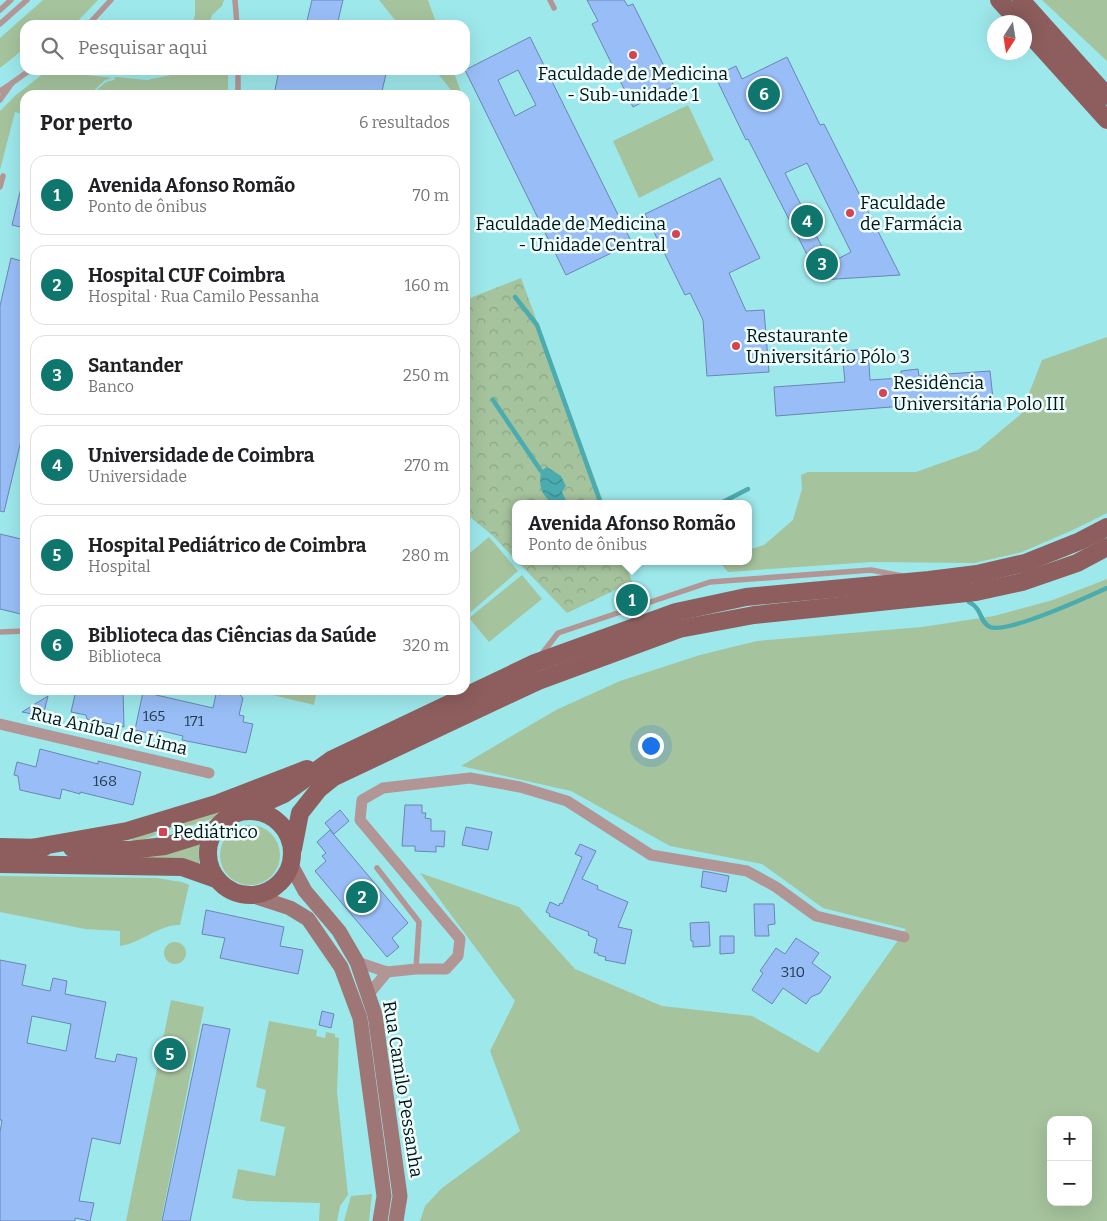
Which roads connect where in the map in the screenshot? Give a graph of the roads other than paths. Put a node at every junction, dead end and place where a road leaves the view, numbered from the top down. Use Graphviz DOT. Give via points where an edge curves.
graph roads {
  1 [pos="12,0"];
  2 [pos="27,0"];
  3 [pos="111,0"];
  4 [pos="235,0"];
  5 [pos="550,0"];
  6 [pos="999,0"];
  7 [pos="1021,0"];
  8 [pos="554,8"];
  9 [pos="0,10"];
  10 [pos="1013,15"];
  11 [pos="93,20"];
  12 [pos="237,20"];
  13 [pos="0,24"];
  14 [pos="1032,37"];
  15 [pos="23,75"];
  16 [pos="238,75"];
  17 [pos="12,83"];
  18 [pos="238,90"];
  19 [pos="0,91"];
  20 [pos="1107,96"];
  21 [pos="0,100"];
  22 [pos="1107,120"];
  23 [pos="3,176"];
  24 [pos="0,187"];
  25 [pos="1107,527"];
  26 [pos="1107,547"];
  27 [pos="20,631"];
  28 [pos="0,632"];
  29 [pos="470,694"];
  30 [pos="468,695"];
  31 [pos="0,724"];
  32 [pos="331,760"];
  33 [pos="209,773"];
  34 [pos="246,810"];
  35 [pos="214,831"];
  36 [pos="0,847"];
  37 [pos="32,848"];
  38 [pos="292,857"];
  39 [pos="0,864"];
  40 [pos="377,868"];
  41 [pos="216,880"];
  42 [pos="254,896"];
  43 [pos="904,938"];
  44 [pos="357,962"];
  45 [pos="416,968"];
  46 [pos="387,972"];
  47 [pos="369,994"];
  48 [pos="380,1221"];
  49 [pos="396,1221"];
  1 -- 9 [label="lane"];
  2 -- 13 [label="lane"];
  3 -- 11 [label="lane"];
  4 -- 12 [label="lane"];
  5 -- 8 [label="lane"];
  6 -- 10 [label="main road"];
  7 -- 20 [label="main road"];
  14 -- 22 [label="main road"];
  15 -- 17 [label="lane"];
  16 -- 18 [label="lane"];
  17 -- 19 [label="lane"];
  17 -- 21 [label="lane"];
  23 -- 24 [label="lane"];
  25 -- 29 [label="main road" via="1024,563 977,574 746,597 676,612 535,663"];
  26 -- 38 [label="main road" via="1078,563 1022,582 976,592 754,614 679,629 538,681 334,777 319,788 300,813"];
  27 -- 28 [label="lane"];
  30 -- 32 [label="main road"];
  31 -- 33 [label="street, Rua Aníbal de Lima"];
  32 -- 34 [label="main road" via="284,794"];
  32 -- 37 [label="main road" via="219,803 127,831"];
  34 -- 35 [label="main road" via="222,821"];
  34 -- 38 [label="main road" via="272,816 282,825 289,836"];
  35 -- 37 [label="main road" via="165,846 130,850"];
  35 -- 41 [label="main road" via="209,840 208,856"];
  36 -- 37 [label="main road"];
  38 -- 42 [label="main road" via="286,877 267,893"];
  38 -- 44 [label="street, Rua Camilo Pessanha" via="305,891 339,932"];
  39 -- 41 [label="main road" via="182,867"];
  40 -- 45 [label="lane" via="418,922"];
  41 -- 42 [label="main road" via="240,895"];
  42 -- 48 [label="street, Rua Camilo Pessanha" via="290,908 308,919 341,967 357,1007 384,1196"];
  43 -- 45 [label="street" via="816,916 776,886 747,871 651,855 568,801 520,787 470,778 383,788 362,800 360,820 460,939 458,956 446,969"];
  44 -- 46 [label="street"];
  44 -- 47 [label="street, Rua Camilo Pessanha"];
  45 -- 46 [label="street"];
  46 -- 47 [label="street"];
  47 -- 49 [label="street, Rua Camilo Pessanha" via="375,1015 400,1196"];
}
